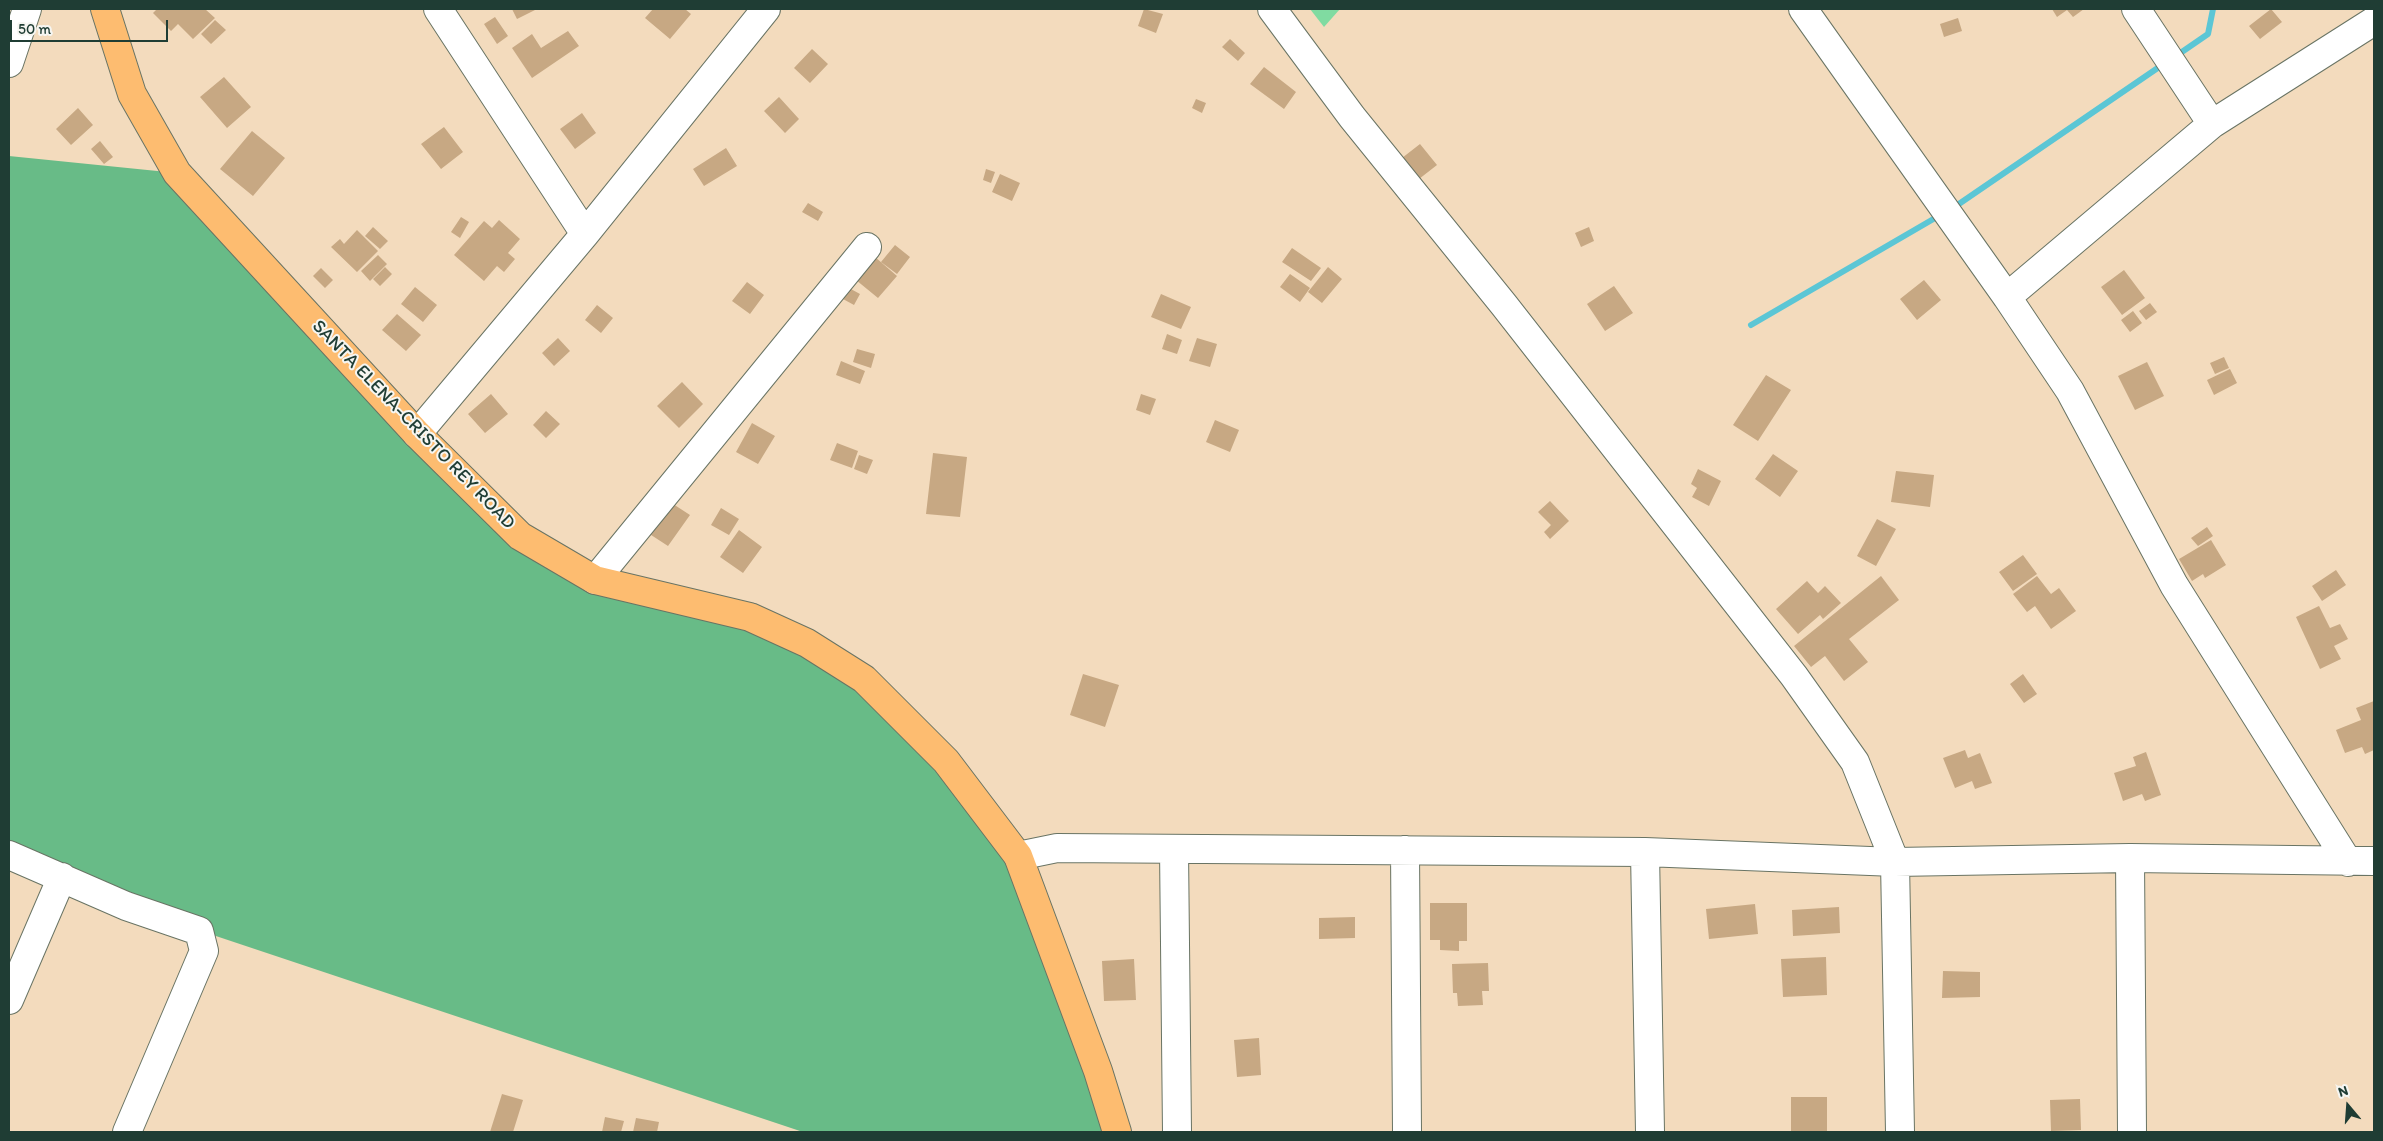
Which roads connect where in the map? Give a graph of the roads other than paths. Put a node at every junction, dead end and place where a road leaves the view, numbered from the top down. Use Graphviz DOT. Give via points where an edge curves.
graph roads {
  1 [pos="27,9"];
  2 [pos="106,9"];
  3 [pos="438,9"];
  4 [pos="766,9"];
  5 [pos="1272,9"];
  6 [pos="1804,9"];
  7 [pos="2136,9"];
  8 [pos="2374,21"];
  9 [pos="9,63"];
  10 [pos="2212,124"];
  11 [pos="585,234"];
  12 [pos="867,247"];
  13 [pos="2007,297"];
  14 [pos="417,434"];
  15 [pos="595,580"];
  16 [pos="1174,848"];
  17 [pos="1405,850"];
  18 [pos="1645,852"];
  19 [pos="9,855"];
  20 [pos="1018,856"];
  21 [pos="2130,858"];
  22 [pos="1896,862"];
  23 [pos="2361,862"];
  24 [pos="62,877"];
  25 [pos="9,1000"];
  26 [pos="127,1132"];
  27 [pos="1117,1132"];
  28 [pos="1176,1132"];
  29 [pos="1407,1132"];
  30 [pos="1650,1132"];
  31 [pos="1900,1132"];
  32 [pos="2132,1132"];
  1 -- 9 [label="street"];
  2 -- 14 [label="main road, SANTA ELENA-CRISTO REY ROAD" via="132,94 177,173"];
  3 -- 11 [label="street"];
  4 -- 11 [label="street"];
  5 -- 22 [label="street" via="1357,124 1510,313 1794,676 1855,762"];
  6 -- 13 [label="street"];
  7 -- 10 [label="street"];
  8 -- 10 [label="street"];
  10 -- 13 [label="street"];
  11 -- 14 [label="street"];
  12 -- 15 [label="street"];
  13 -- 23 [label="street" via="2070,391 2174,585"];
  14 -- 15 [label="main road, SANTA ELENA-CRISTO REY ROAD" via="520,536"];
  15 -- 20 [label="main road, SANTA ELENA-CRISTO REY ROAD" via="750,617 807,643 864,679 946,761"];
  16 -- 17 [label="street"];
  16 -- 20 [label="street" via="1057,848"];
  16 -- 28 [label="street"];
  17 -- 18 [label="street"];
  17 -- 29 [label="street"];
  18 -- 22 [label="street"];
  18 -- 30 [label="street"];
  19 -- 24 [label="street"];
  20 -- 27 [label="main road, SANTA ELENA-CRISTO REY ROAD" via="1098,1071"];
  21 -- 22 [label="street"];
  21 -- 23 [label="street"];
  21 -- 32 [label="street"];
  22 -- 31 [label="street"];
  24 -- 25 [label="street"];
  24 -- 26 [label="street" via="126,906 199,931 204,951"];
}
